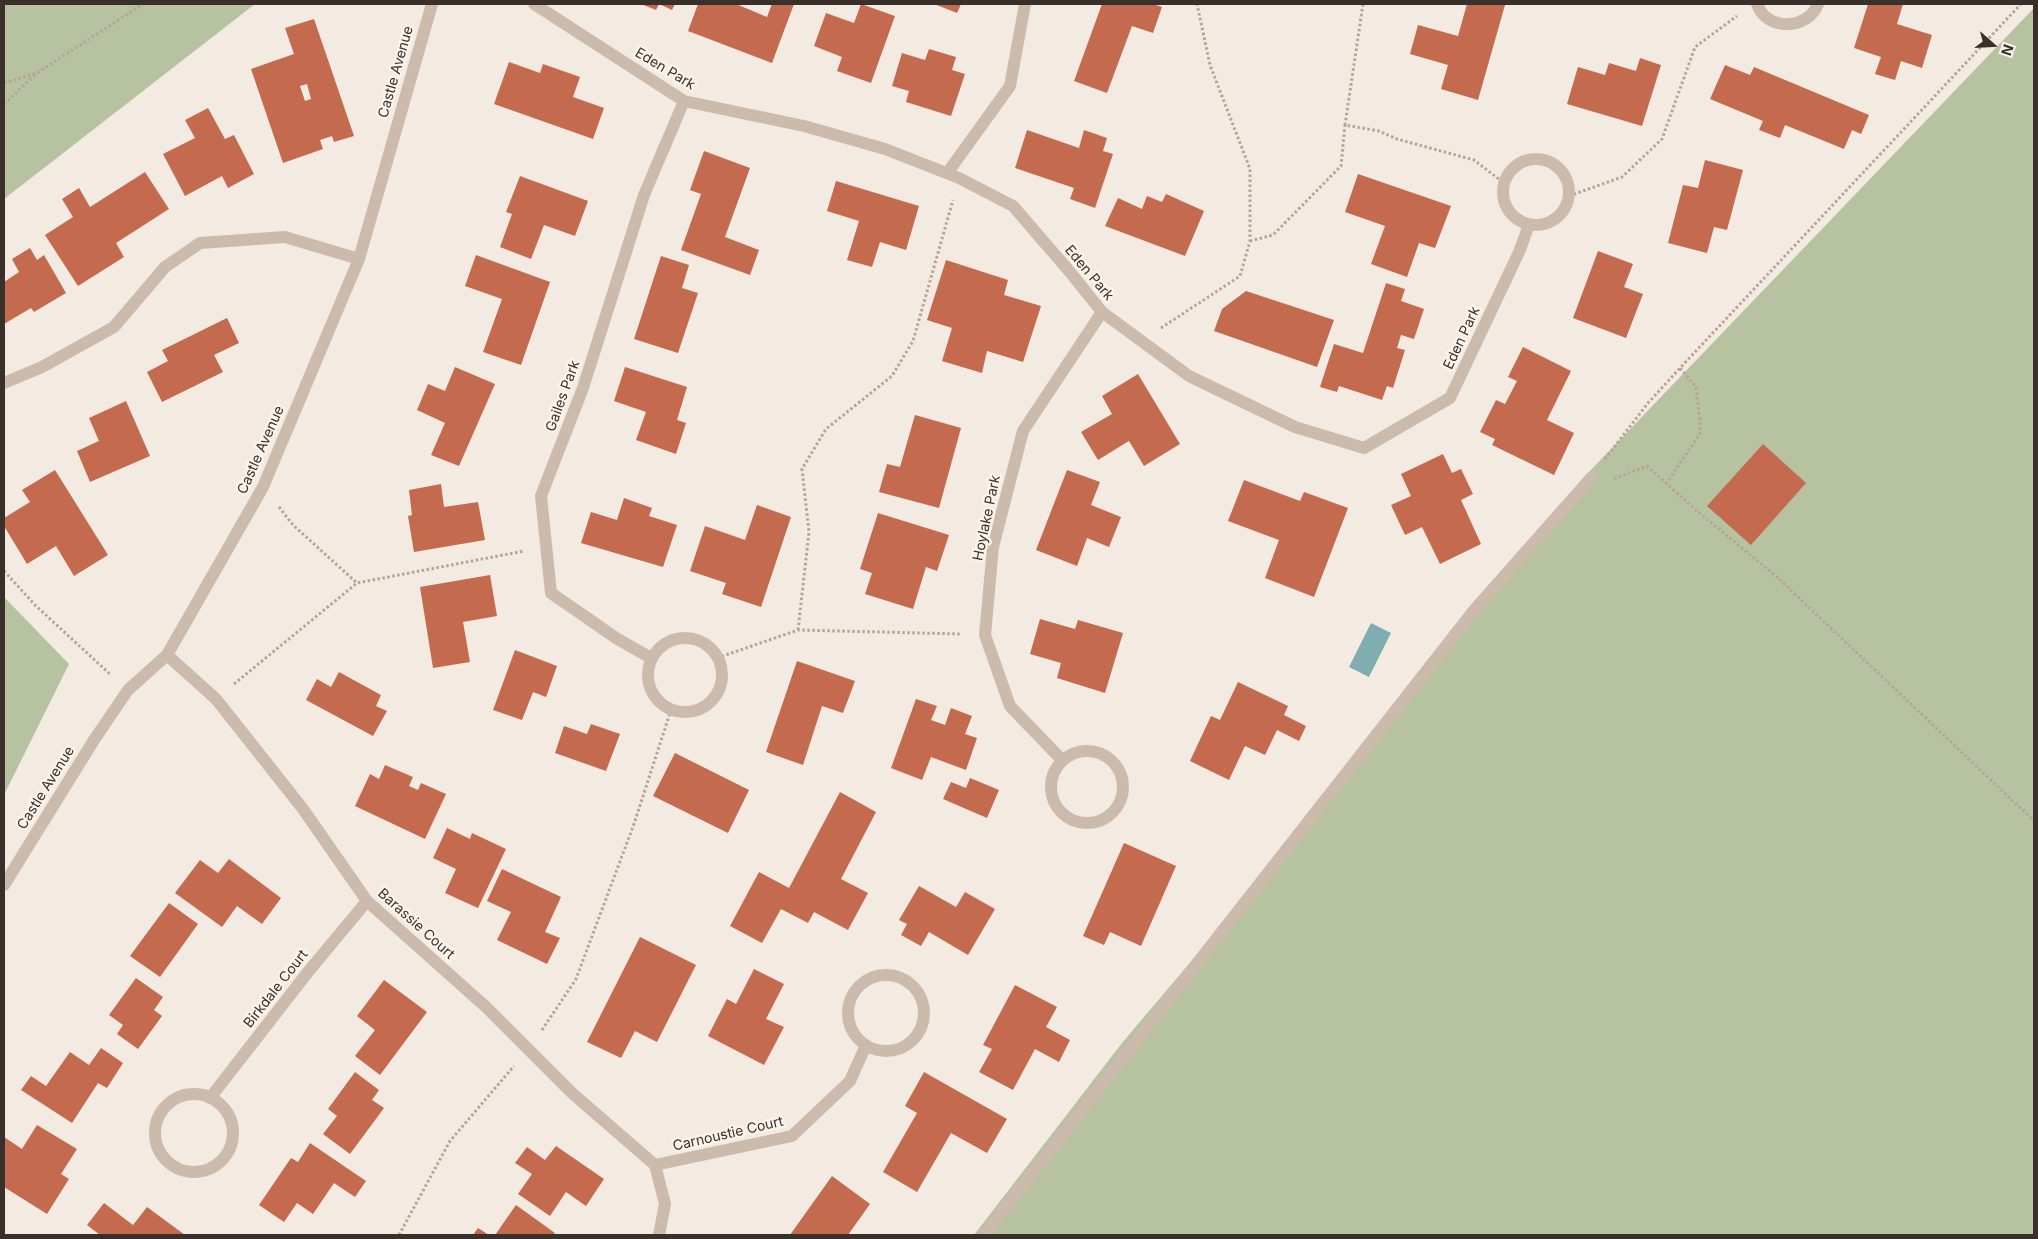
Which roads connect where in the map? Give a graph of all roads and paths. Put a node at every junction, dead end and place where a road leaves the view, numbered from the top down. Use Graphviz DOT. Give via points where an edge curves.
graph roads {
  1 [pos="143,4"];
  2 [pos="432,4"];
  3 [pos="534,4"];
  4 [pos="1026,4"];
  5 [pos="1197,4"];
  6 [pos="1362,4"];
  7 [pos="1757,4"];
  8 [pos="1818,4"];
  9 [pos="2021,4"];
  10 [pos="1739,15"];
  11 [pos="37,73"];
  12 [pos="4,83"];
  13 [pos="684,101"];
  14 [pos="4,104"];
  15 [pos="1344,125"];
  16 [pos="953,175"];
  17 [pos="1504,183"];
  18 [pos="1569,196"];
  19 [pos="1529,224"];
  20 [pos="1250,242"];
  21 [pos="359,259"];
  22 [pos="1102,312"];
  23 [pos="1141,340"];
  24 [pos="1680,368"];
  25 [pos="4,384"];
  26 [pos="1591,478"];
  27 [pos="1666,484"];
  28 [pos="263,487"];
  29 [pos="1578,492"];
  30 [pos="547,547"];
  31 [pos="4,571"];
  32 [pos="358,583"];
  33 [pos="798,630"];
  34 [pos="985,635"];
  35 [pos="167,655"];
  36 [pos="651,658"];
  37 [pos="717,658"];
  38 [pos="128,690"];
  39 [pos="216,699"];
  40 [pos="671,710"];
  41 [pos="1062,760"];
  42 [pos="2034,821"];
  43 [pos="4,886"];
  44 [pos="367,901"];
  45 [pos="866,1045"];
  46 [pos="529,1049"];
  47 [pos="210,1098"];
  48 [pos="655,1166"];
  49 [pos="399,1235"];
  50 [pos="659,1235"];
  51 [pos="984,1235"];
  1 -- 11 [label="path"];
  2 -- 21 [label="street, Castle Avenue"];
  3 -- 13 [label="street, Eden Park"];
  4 -- 16 [label="street" via="1010,86"];
  5 -- 20 [label="path" via="1210,65 1250,169"];
  6 -- 15 [label="path"];
  7 -- 8 [label="street" via="1766,17 1793,25 1806,20"];
  9 -- 24 [label="path"];
  10 -- 18 [label="path" via="1695,47 1662,139 1622,177"];
  11 -- 12 [label="path"];
  11 -- 14 [label="path"];
  13 -- 16 [label="street, Eden Park" via="804,126 885,149"];
  13 -- 30 [label="street, Gailes Park" via="644,195 583,388 541,496"];
  15 -- 17 [label="path" via="1379,131 1474,160"];
  15 -- 20 [label="path" via="1341,166 1273,235"];
  16 -- 22 [label="street, Eden Park" via="1013,206"];
  16 -- 33 [label="path" via="913,341 892,376 826,429 802,469 809,532"];
  17 -- 18 [label="street" via="1508,174 1523,161 1542,159 1560,169"];
  17 -- 19 [label="street" via="1505,204 1511,214"];
  18 -- 19 [label="street" via="1559,216 1545,223"];
  19 -- 23 [label="street, Eden Park" via="1450,398 1364,448 1295,427 1190,376"];
  20 -- 23 [label="path" via="1240,276"];
  21 -- 25 [label="street" via="285,237 200,243 165,267 114,327"];
  21 -- 28 [label="street, Castle Avenue"];
  22 -- 23 [label="street, Eden Park"];
  22 -- 34 [label="street, Hoylake Park" via="1023,431 993,547"];
  24 -- 26 [label="path" via="1648,403"];
  24 -- 27 [label="path" via="1696,387 1701,432"];
  26 -- 29 [label="street"];
  27 -- 29 [label="path" via="1646,466"];
  27 -- 42 [label="path" via="1777,577"];
  28 -- 32 [label="path" via="293,525"];
  28 -- 35 [label="street, Castle Avenue"];
  29 -- 51 [label="street" via="1475,609"];
  30 -- 32 [label="path"];
  30 -- 36 [label="street, Gailes Park" via="552,593"];
  31 -- 38 [label="path" via="36,606"];
  32 -- 39 [label="path"];
  33 -- 34 [label="path"];
  33 -- 37 [label="path"];
  34 -- 41 [label="street, Hoylake Park" via="1010,706"];
  35 -- 38 [label="street, Castle Avenue"];
  35 -- 39 [label="street, Barassie Court"];
  36 -- 37 [label="street" via="667,642 678,638 701,642"];
  36 -- 40 [label="street" via="648,683 657,699"];
  37 -- 40 [label="street" via="721,680 712,700 693,711"];
  38 -- 43 [label="street, Castle Avenue"];
  39 -- 44 [label="street, Barassie Court" via="303,809"];
  40 -- 46 [label="path" via="634,824 576,980"];
  41 -- 41 [label="street" via="1085,751 1097,752 1112,761 1122,776 1124,788 1121,801 1106,819 1083,824 1062,814 1051,793 1053,776"];
  44 -- 46 [label="street, Barassie Court"];
  44 -- 47 [label="street, Birkdale Court"];
  45 -- 45 [label="street" via="850,1024 850,999 857,987 880,974 893,974 915,986 923,1003 924,1021 912,1042 889,1051"];
  45 -- 48 [label="street, Carnoustie Court" via="850,1081 792,1136"];
  46 -- 48 [label="street, Barassie Court" via="572,1093"];
  46 -- 49 [label="path" via="450,1140"];
  47 -- 47 [label="street" via="229,1116 233,1130 226,1156 216,1166 204,1171 190,1173 177,1169 159,1152 155,1134 158,1116 175,1098 199,1094"];
  48 -- 50 [label="street" via="665,1204"];
}
